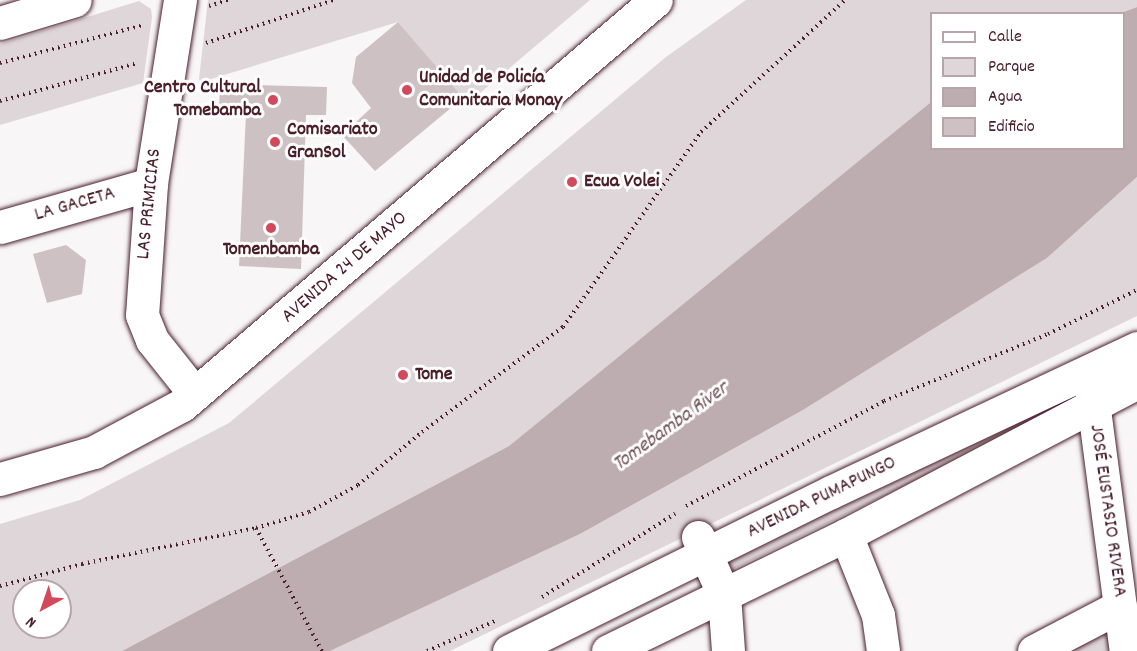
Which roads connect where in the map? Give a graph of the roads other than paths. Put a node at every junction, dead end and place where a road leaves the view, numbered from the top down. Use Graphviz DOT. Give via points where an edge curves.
graph roads {
  1 [pos="75,0"];
  2 [pos="656,0"];
  3 [pos="178,8"];
  4 [pos="0,23"];
  5 [pos="151,184"];
  6 [pos="0,227"];
  7 [pos="1137,348"];
  8 [pos="1089,370"];
  9 [pos="1137,382"];
  10 [pos="195,394"];
  11 [pos="1092,405"];
  12 [pos="0,479"];
  13 [pos="846,535"];
  14 [pos="702,546"];
  15 [pos="724,596"];
  16 [pos="1120,606"];
  17 [pos="509,651"];
  18 [pos="608,651"];
  19 [pos="728,651"];
  20 [pos="883,651"];
  21 [pos="1034,651"];
  22 [pos="1125,651"];
  1 -- 4 [label="main road"];
  2 -- 10 [label="main road, AVENIDA 24 DE MAYO"];
  3 -- 5 [label="main road, LAS PRIMICIAS"];
  5 -- 6 [label="main road, LA GACETA"];
  5 -- 10 [label="main road, LAS PRIMICIAS" via="142,315 152,340"];
  7 -- 8 [label="main road, AVENIDA PUMAPUNGO"];
  8 -- 11 [label="main road, JOSÉ EUSTASIO RIVERA"];
  8 -- 14 [label="main road, AVENIDA PUMAPUNGO"];
  9 -- 11 [label="main road, AVENIDA PUMAPUNGO"];
  10 -- 12 [label="main road, AVENIDA 24 DE MAYO" via="173,411 94,452"];
  11 -- 13 [label="main road, AVENIDA PUMAPUNGO"];
  11 -- 16 [label="main road, JOSÉ EUSTASIO RIVERA"];
  13 -- 15 [label="main road, AVENIDA PUMAPUNGO"];
  13 -- 20 [label="main road" via="878,615"];
  14 -- 15 [label="main road"];
  14 -- 17 [label="main road, AVENIDA PUMAPUNGO"];
  15 -- 18 [label="main road, AVENIDA PUMAPUNGO"];
  15 -- 19 [label="main road"];
  16 -- 21 [label="main road"];
  16 -- 22 [label="main road, JOSÉ EUSTASIO RIVERA"];
}
